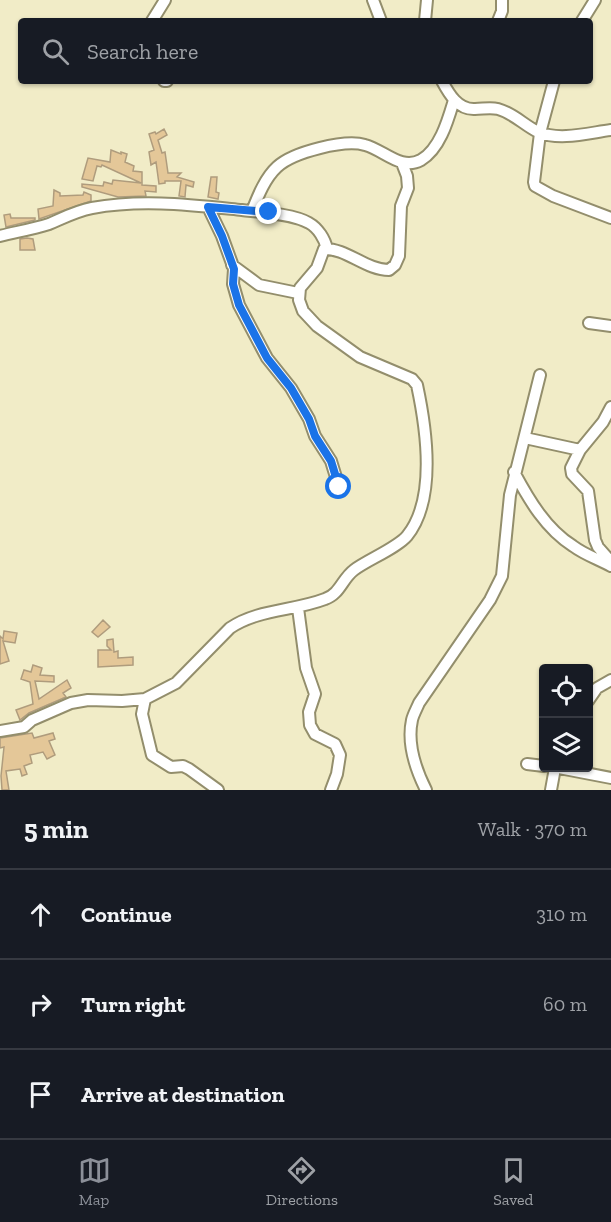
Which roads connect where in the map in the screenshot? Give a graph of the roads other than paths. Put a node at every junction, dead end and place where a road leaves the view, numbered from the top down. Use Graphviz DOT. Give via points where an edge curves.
graph roads {
  1 [pos="165,0"];
  2 [pos="373,0"];
  3 [pos="427,0"];
  4 [pos="502,0"];
  5 [pos="596,0"];
  6 [pos="154,18"];
  7 [pos="380,18"];
  8 [pos="424,18"];
  9 [pos="499,18"];
  10 [pos="584,18"];
  11 [pos="444,84"];
  12 [pos="553,84"];
  13 [pos="454,100"];
  14 [pos="611,130"];
  15 [pos="540,133"];
  16 [pos="402,163"];
  17 [pos="208,207"];
  18 [pos="252,211"];
  19 [pos="611,218"];
  20 [pos="0,236"];
  21 [pos="327,249"];
  22 [pos="232,265"];
  23 [pos="298,293"];
  24 [pos="589,323"];
  25 [pos="611,326"];
  26 [pos="540,375"];
  27 [pos="611,407"];
  28 [pos="525,438"];
  29 [pos="580,450"];
  30 [pos="514,472"];
  31 [pos="339,487"];
  32 [pos="611,564"];
  33 [pos="298,608"];
  34 [pos="611,680"];
  35 [pos="593,694"];
  36 [pos="145,699"];
  37 [pos="0,731"];
  38 [pos="527,764"];
  39 [pos="539,766"];
  40 [pos="558,772"];
  41 [pos="580,772"];
  42 [pos="611,778"];
  43 [pos="219,790"];
  44 [pos="331,790"];
  45 [pos="426,790"];
  46 [pos="551,790"];
  1 -- 6 [label="street"];
  2 -- 7 [label="street"];
  3 -- 8 [label="street"];
  4 -- 9 [label="street"];
  5 -- 10 [label="street"];
  11 -- 13 [label="street"];
  12 -- 15 [label="street"];
  13 -- 15 [label="street" via="472,110 498,109"];
  13 -- 16 [label="street" via="433,148 420,161"];
  14 -- 15 [label="street" via="568,136"];
  15 -- 19 [label="street" via="535,186"];
  16 -- 18 [label="street" via="364,144 316,150 277,166"];
  16 -- 21 [label="street" via="409,185 401,207 400,248 395,265 389,270 380,269"];
  17 -- 18 [label="street"];
  17 -- 20 [label="street" via="152,202 93,208"];
  17 -- 22 [label="street"];
  18 -- 21 [label="street" via="309,223 322,236"];
  21 -- 23 [label="street"];
  22 -- 23 [label="street" via="260,285"];
  22 -- 31 [label="street" via="239,305 267,358 309,419 331,461"];
  23 -- 33 [label="street" via="303,311 317,326 360,357 415,381 426,446 421,506 407,536 354,570 332,596"];
  24 -- 25 [label="street"];
  26 -- 28 [label="street"];
  27 -- 29 [label="street"];
  28 -- 29 [label="street"];
  28 -- 30 [label="street"];
  29 -- 32 [label="street" via="571,470 588,491 597,547"];
  30 -- 32 [label="street" via="527,496 555,531 584,554"];
  30 -- 45 [label="street" via="502,576 490,600 419,703 412,720 414,759"];
  33 -- 36 [label="street" via="240,621 176,683"];
  33 -- 44 [label="street" via="306,668 315,694 309,712 310,725 315,734 335,744 340,755"];
  34 -- 35 [label="street"];
  36 -- 37 [label="street" via="71,703 24,727"];
  36 -- 43 [label="street" via="142,714 152,755 171,767 189,769"];
  38 -- 39 [label="street"];
  40 -- 46 [label="street"];
  41 -- 42 [label="street"];
}
